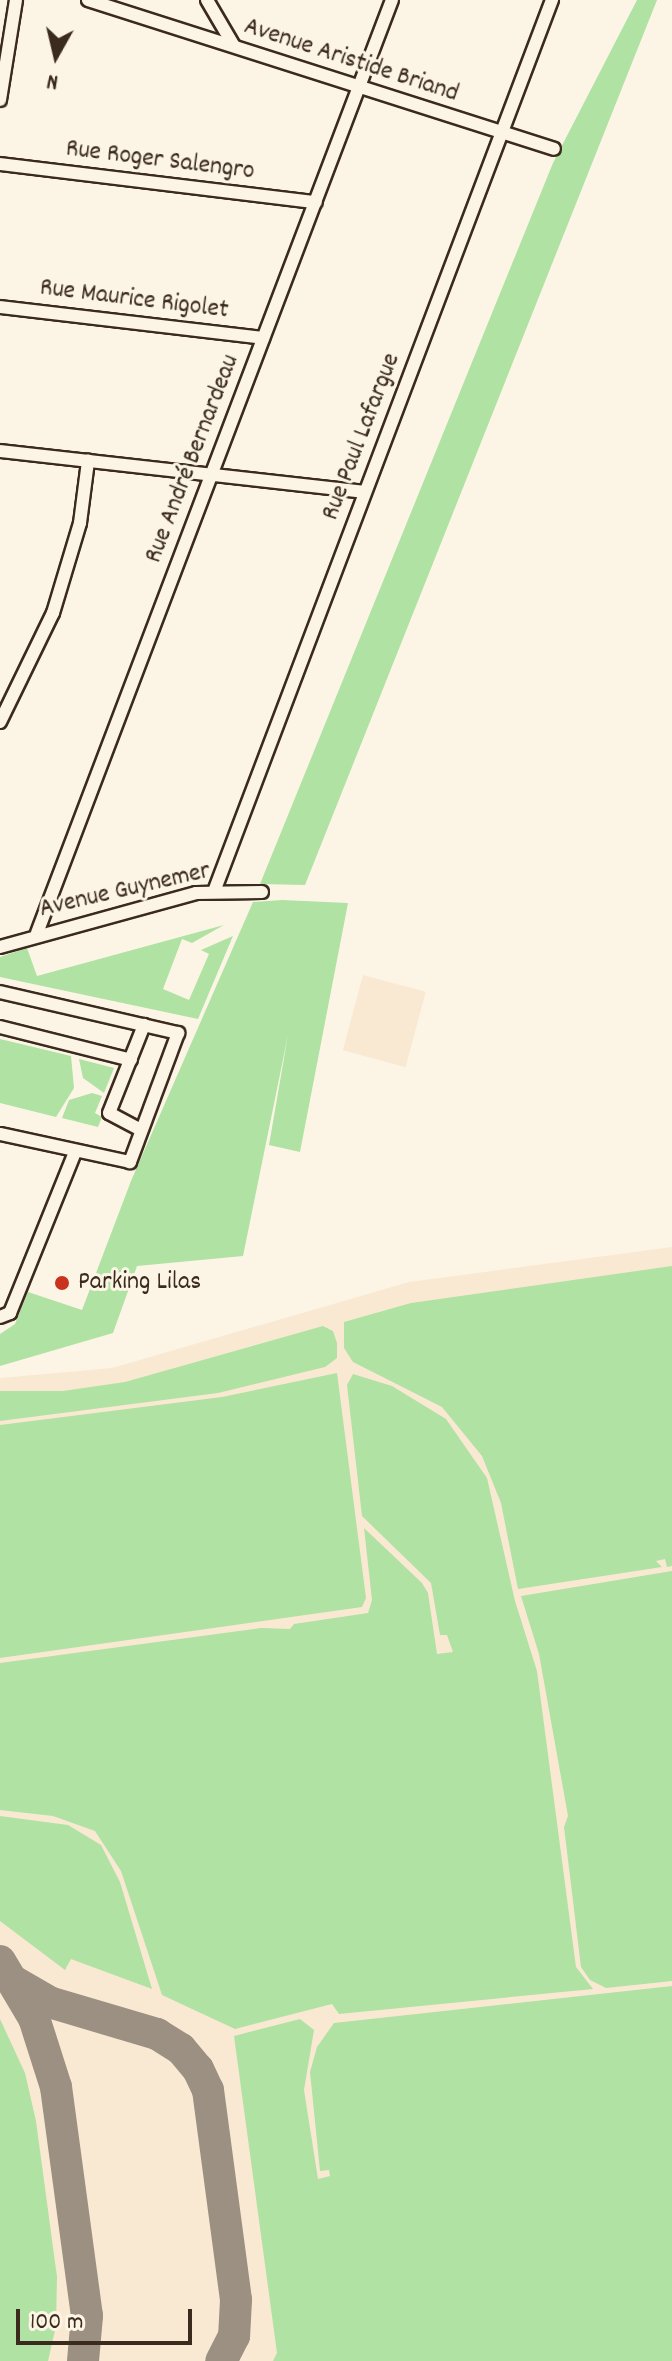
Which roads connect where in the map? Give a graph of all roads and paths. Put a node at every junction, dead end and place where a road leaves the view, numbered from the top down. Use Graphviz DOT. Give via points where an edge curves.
graph roads {
  1 [pos="16,0"];
  2 [pos="88,0"];
  3 [pos="207,0"];
  4 [pos="392,0"];
  5 [pos="552,0"];
  6 [pos="6,24"];
  7 [pos="234,46"];
  8 [pos="360,86"];
  9 [pos="0,100"];
  10 [pos="501,132"];
  11 [pos="554,149"];
  12 [pos="0,164"];
  13 [pos="316,202"];
  14 [pos="0,307"];
  15 [pos="263,338"];
  16 [pos="0,451"];
  17 [pos="88,461"];
  18 [pos="210,475"];
  19 [pos="364,492"];
  20 [pos="0,722"];
  21 [pos="215,889"];
  22 [pos="262,892"];
  23 [pos="37,933"];
  24 [pos="0,947"];
  25 [pos="0,992"];
  26 [pos="144,1025"];
  27 [pos="0,1027"];
  28 [pos="131,1060"];
  29 [pos="141,1130"];
  30 [pos="0,1134"];
  31 [pos="75,1152"];
  32 [pos="5,1315"];
  1 -- 6 [label="street"];
  2 -- 7 [label="street, Avenue Aristide Briand"];
  3 -- 7 [label="street"];
  4 -- 8 [label="street, Rue André Bernardeau"];
  5 -- 10 [label="street, Rue Paul Lafargue"];
  6 -- 9 [label="street"];
  7 -- 8 [label="street, Avenue Aristide Briand"];
  8 -- 10 [label="street, Avenue Aristide Briand"];
  8 -- 13 [label="street, Rue André Bernardeau"];
  10 -- 11 [label="street, Avenue Aristide Briand"];
  10 -- 19 [label="street, Rue Paul Lafargue"];
  12 -- 13 [label="street, Rue Roger Salengro"];
  13 -- 15 [label="street, Rue André Bernardeau"];
  14 -- 15 [label="street, Rue Maurice Rigolet"];
  15 -- 18 [label="street, Rue André Bernardeau"];
  16 -- 17 [label="street"];
  17 -- 18 [label="street"];
  17 -- 20 [label="street" via="80,523 53,613"];
  18 -- 19 [label="street"];
  18 -- 23 [label="street, Rue André Bernardeau"];
  19 -- 21 [label="street, Rue Paul Lafargue"];
  21 -- 22 [label="street, Avenue Guynemer"];
  21 -- 23 [label="street, Avenue Guynemer"];
  23 -- 24 [label="street, Avenue Guynemer"];
  25 -- 26 [label="street"];
  26 -- 28 [label="street"];
  26 -- 29 [label="street" via="178,1033"];
  27 -- 28 [label="street"];
  28 -- 29 [label="street" via="109,1113"];
  29 -- 31 [label="street" via="130,1162"];
  30 -- 31 [label="street"];
  31 -- 32 [label="street"];
}
